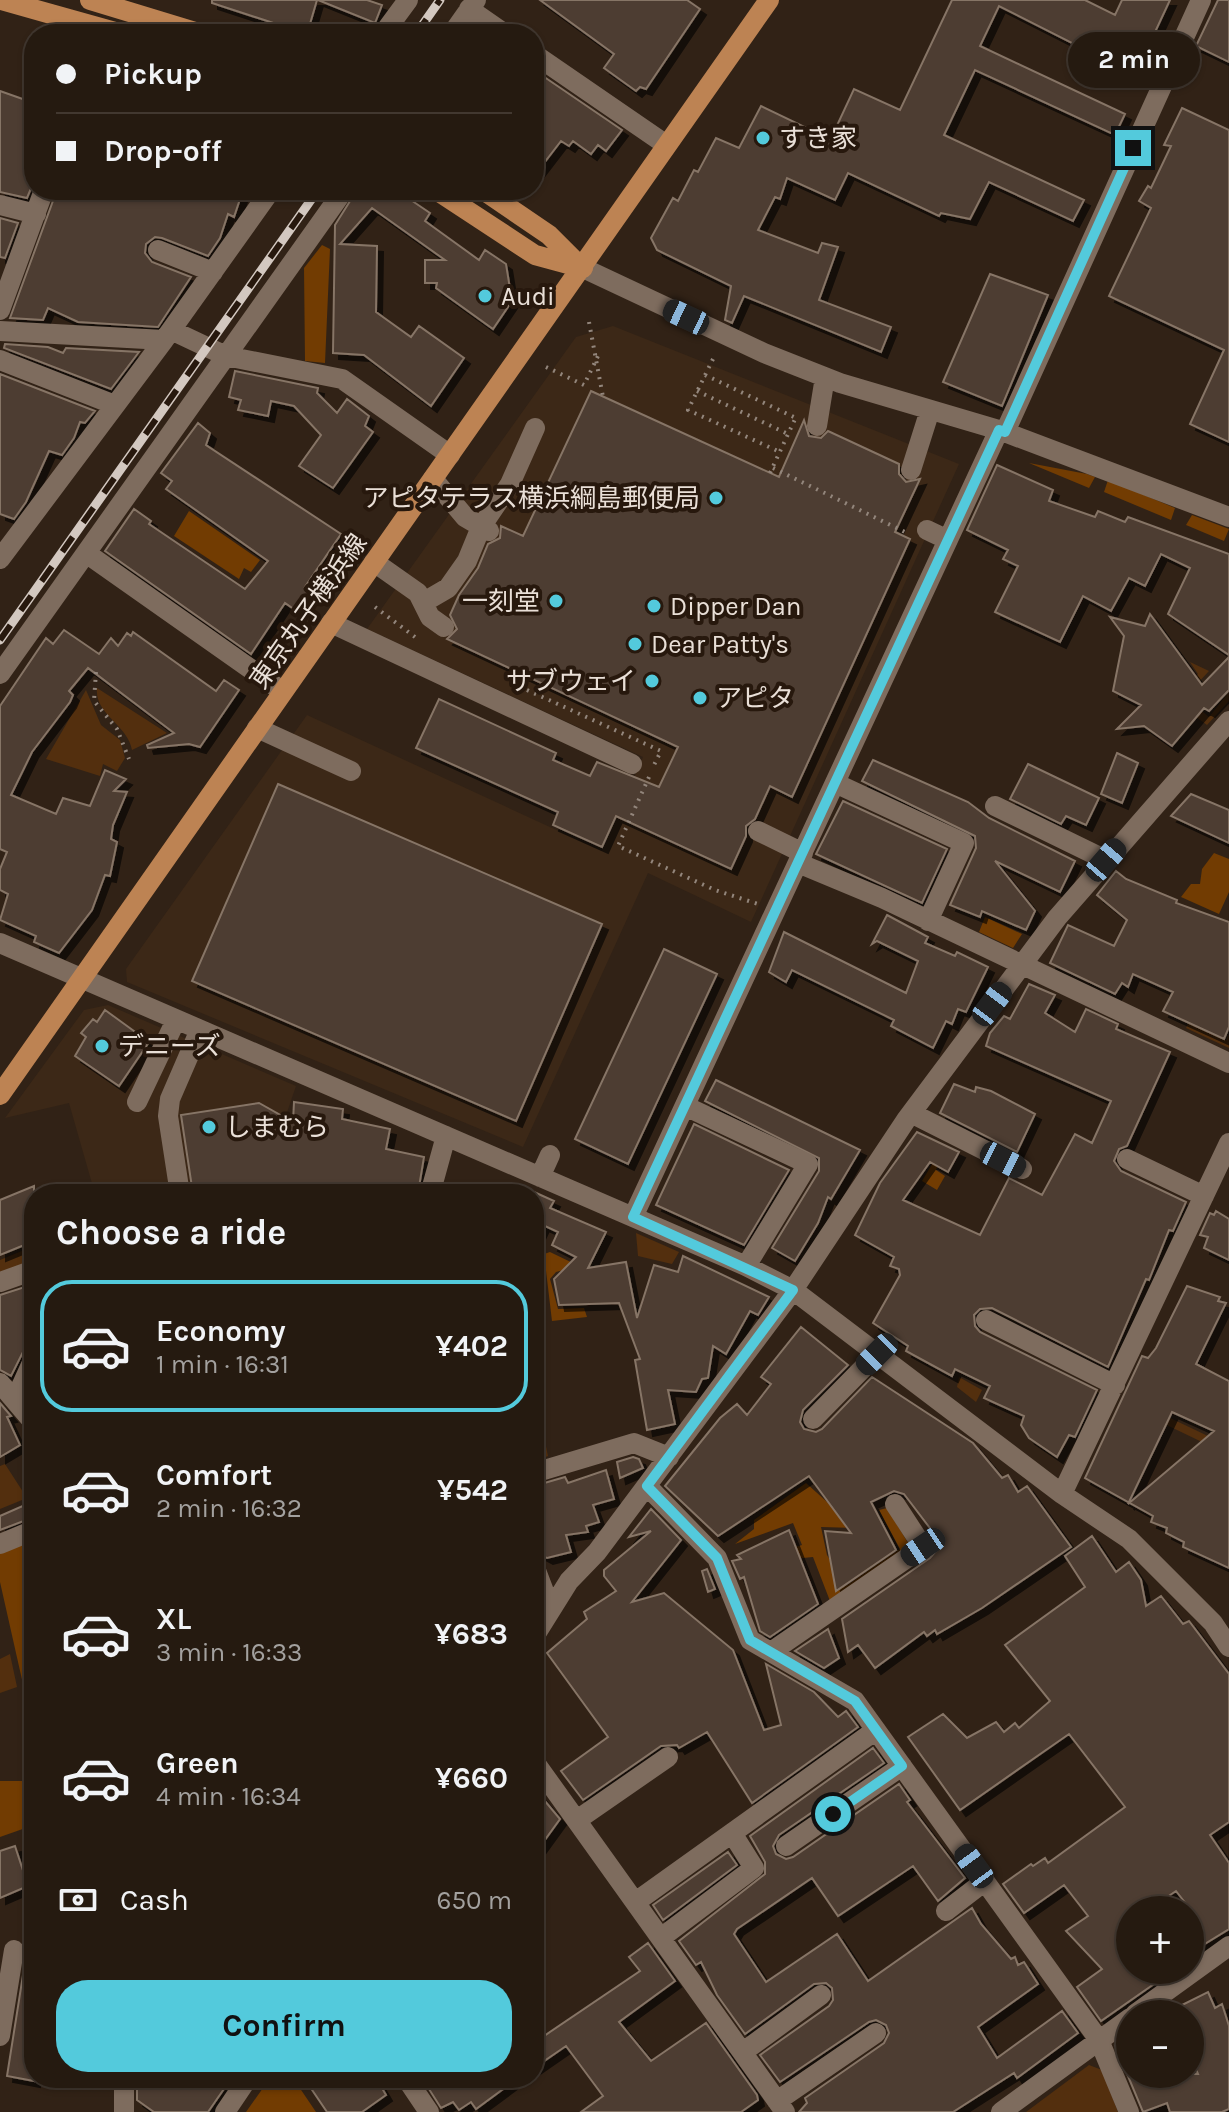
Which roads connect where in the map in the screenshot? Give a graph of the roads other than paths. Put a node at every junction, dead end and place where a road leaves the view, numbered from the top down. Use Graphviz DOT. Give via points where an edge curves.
graph roads {
  1 [pos="1,0"];
  2 [pos="408,0"];
  3 [pos="769,0"];
  4 [pos="1201,0"];
  5 [pos="103,2"];
  6 [pos="473,5"];
  7 [pos="78,24"];
  8 [pos="101,24"];
  9 [pos="171,24"];
  10 [pos="390,24"];
  11 [pos="459,24"];
  12 [pos="494,24"];
  13 [pos="544,61"];
  14 [pos="665,144"];
  15 [pos="41,200"];
  16 [pos="264,200"];
  17 [pos="337,200"];
  18 [pos="451,200"];
  19 [pos="498,200"];
  20 [pos="0,205"];
  21 [pos="36,214"];
  22 [pos="158,250"];
  23 [pos="8,268"];
  24 [pos="583,268"];
  25 [pos="213,272"];
  26 [pos="0,310"];
  27 [pos="0,331"];
  28 [pos="168,335"];
  29 [pos="226,356"];
  30 [pos="0,360"];
  31 [pos="825,377"];
  32 [pos="115,405"];
  33 [pos="930,410"];
  34 [pos="817,426"];
  35 [pos="535,428"];
  36 [pos="1002,431"];
  37 [pos="450,455"];
  38 [pos="911,470"];
  39 [pos="433,479"];
  40 [pos="1229,517"];
  41 [pos="485,529"];
  42 [pos="927,530"];
  43 [pos="8,534"];
  44 [pos="948,540"];
  45 [pos="86,553"];
  46 [pos="0,559"];
  47 [pos="374,562"];
  48 [pos="424,602"];
  49 [pos="331,623"];
  50 [pos="444,627"];
  51 [pos="0,674"];
  52 [pos="282,691"];
  53 [pos="1229,721"];
  54 [pos="257,728"];
  55 [pos="632,764"];
  56 [pos="351,771"];
  57 [pos="835,783"];
  58 [pos="995,806"];
  59 [pos="758,831"];
  60 [pos="800,858"];
  61 [pos="1106,860"];
  62 [pos="928,921"];
  63 [pos="0,943"];
  64 [pos="1022,965"];
  65 [pos="80,981"];
  66 [pos="175,1022"];
  67 [pos="199,1032"];
  68 [pos="1229,1063"];
  69 [pos="0,1095"];
  70 [pos="137,1102"];
  71 [pos="685,1106"];
  72 [pos="911,1113"];
  73 [pos="446,1136"];
  74 [pos="1229,1143"];
  75 [pos="550,1155"];
  76 [pos="1127,1159"];
  77 [pos="1022,1169"];
  78 [pos="540,1177"];
  79 [pos="178,1184"];
  80 [pos="433,1184"];
  81 [pos="1204,1196"];
  82 [pos="633,1217"];
  83 [pos="746,1266"];
  84 [pos="24,1273"];
  85 [pos="0,1282"];
  86 [pos="793,1290"];
  87 [pos="986,1320"];
  88 [pos="877,1354"];
  89 [pos="24,1380"];
  90 [pos="0,1383"];
  91 [pos="1115,1385"];
  92 [pos="15,1400"];
  93 [pos="24,1411"];
  94 [pos="813,1419"];
  95 [pos="669,1457"];
  96 [pos="544,1470"];
  97 [pos="647,1486"];
  98 [pos="1062,1494"];
  99 [pos="895,1504"];
  100 [pos="24,1534"];
  101 [pos="0,1544"];
  102 [pos="544,1591"];
  103 [pos="551,1610"];
  104 [pos="1221,1619"];
  105 [pos="544,1621"];
  106 [pos="1229,1647"];
  107 [pos="771,1652"];
  108 [pos="876,1730"];
  109 [pos="668,1757"];
  110 [pos="902,1766"];
  111 [pos="544,1775"];
  112 [pos="577,1820"];
  113 [pos="732,1833"];
  114 [pos="786,1846"];
  115 [pos="985,1881"];
  116 [pos="637,1901"];
  117 [pos="946,1911"];
  118 [pos="662,1937"];
  119 [pos="1229,1946"];
  120 [pos="14,1950"];
  121 [pos="821,1995"];
  122 [pos="1154,2000"];
  123 [pos="1116,2028"];
  124 [pos="876,2033"];
  125 [pos="0,2036"];
  126 [pos="1099,2040"];
  127 [pos="743,2052"];
  128 [pos="124,2088"];
  129 [pos="241,2088"];
  130 [pos="413,2088"];
  131 [pos="781,2107"];
  132 [pos="124,2112"];
  133 [pos="225,2112"];
  134 [pos="429,2112"];
  135 [pos="1001,2112"];
  136 [pos="1129,2112"];
  1 -- 7 [label="main road"];
  2 -- 10 [label="street"];
  3 -- 14 [label="main road, 東京丸子横浜線"];
  4 -- 36 [label="street"];
  5 -- 8 [label="street"];
  5 -- 9 [label="main road"];
  6 -- 11 [label="street"];
  6 -- 12 [label="street"];
  13 -- 14 [label="street"];
  14 -- 24 [label="main road, 東京丸子横浜線"];
  15 -- 21 [label="street"];
  16 -- 25 [label="street"];
  17 -- 29 [label="street"];
  18 -- 24 [label="main road" via="535,255"];
  19 -- 24 [label="main road" via="549,235"];
  20 -- 21 [label="street"];
  21 -- 23 [label="street"];
  22 -- 25 [label="street"];
  23 -- 26 [label="street"];
  24 -- 31 [label="street"];
  24 -- 37 [label="main road, 東京丸子横浜線"];
  25 -- 28 [label="street"];
  27 -- 28 [label="street"];
  28 -- 29 [label="street"];
  28 -- 32 [label="street"];
  29 -- 37 [label="street" via="342,379"];
  29 -- 45 [label="street"];
  30 -- 32 [label="street"];
  31 -- 33 [label="street"];
  31 -- 34 [label="street"];
  32 -- 43 [label="street"];
  33 -- 36 [label="street"];
  33 -- 38 [label="street"];
  35 -- 41 [label="street"];
  36 -- 40 [label="street"];
  36 -- 44 [label="street"];
  37 -- 39 [label="main road, 東京丸子横浜線"];
  39 -- 41 [label="street" via="465,517"];
  39 -- 47 [label="main road, 東京丸子横浜線"];
  41 -- 48 [label="street" via="448,588"];
  42 -- 44 [label="street"];
  43 -- 46 [label="street"];
  44 -- 57 [label="street"];
  45 -- 51 [label="street"];
  45 -- 52 [label="street"];
  47 -- 48 [label="street"];
  47 -- 49 [label="main road, 東京丸子横浜線"];
  48 -- 50 [label="street" via="430,617"];
  49 -- 52 [label="main road, 東京丸子横浜線"];
  49 -- 55 [label="street"];
  52 -- 54 [label="main road, 東京丸子横浜線"];
  53 -- 61 [label="street"];
  54 -- 56 [label="street"];
  54 -- 65 [label="main road, 東京丸子横浜線"];
  57 -- 60 [label="street"];
  57 -- 62 [label="street" via="964,843"];
  58 -- 61 [label="street"];
  59 -- 60 [label="street"];
  60 -- 62 [label="street"];
  60 -- 71 [label="street"];
  61 -- 64 [label="street"];
  62 -- 64 [label="street"];
  63 -- 65 [label="street"];
  64 -- 68 [label="street"];
  64 -- 72 [label="street"];
  65 -- 66 [label="street"];
  65 -- 69 [label="main road, 東京丸子横浜線"];
  66 -- 67 [label="street"];
  66 -- 70 [label="street"];
  67 -- 73 [label="street"];
  67 -- 79 [label="street" via="170,1099"];
  71 -- 82 [label="street"];
  71 -- 83 [label="street" via="808,1164"];
  72 -- 77 [label="street"];
  72 -- 86 [label="street"];
  73 -- 78 [label="street"];
  73 -- 80 [label="street"];
  74 -- 81 [label="street"];
  75 -- 78 [label="street"];
  76 -- 81 [label="street"];
  78 -- 82 [label="street"];
  81 -- 91 [label="street"];
  82 -- 83 [label="street"];
  83 -- 86 [label="street"];
  84 -- 85 [label="street"];
  86 -- 88 [label="street"];
  86 -- 95 [label="street"];
  87 -- 91 [label="street"];
  88 -- 94 [label="street"];
  88 -- 98 [label="street"];
  89 -- 92 [label="street"];
  90 -- 92 [label="street"];
  91 -- 98 [label="street"];
  92 -- 93 [label="street"];
  95 -- 96 [label="street" via="634,1443"];
  95 -- 97 [label="street"];
  97 -- 103 [label="street"];
  97 -- 107 [label="street" via="717,1558 750,1640"];
  98 -- 104 [label="street" via="1139,1548"];
  99 -- 107 [label="street" via="923,1547"];
  100 -- 101 [label="street"];
  102 -- 103 [label="street"];
  103 -- 105 [label="street"];
  104 -- 106 [label="street"];
  107 -- 108 [label="street" via="855,1701"];
  108 -- 110 [label="street"];
  108 -- 113 [label="street"];
  109 -- 112 [label="street"];
  110 -- 114 [label="street"];
  110 -- 115 [label="street"];
  111 -- 112 [label="street"];
  112 -- 116 [label="street"];
  113 -- 116 [label="street"];
  113 -- 118 [label="street" via="754,1868"];
  115 -- 117 [label="street"];
  115 -- 126 [label="street"];
  116 -- 118 [label="street"];
  118 -- 127 [label="street"];
  119 -- 122 [label="street"];
  120 -- 125 [label="street"];
  121 -- 127 [label="street"];
  123 -- 126 [label="street"];
  124 -- 131 [label="street"];
  126 -- 135 [label="street"];
  126 -- 136 [label="street"];
  127 -- 131 [label="street"];
  128 -- 132 [label="street"];
  129 -- 133 [label="street"];
  130 -- 134 [label="street"];
}
